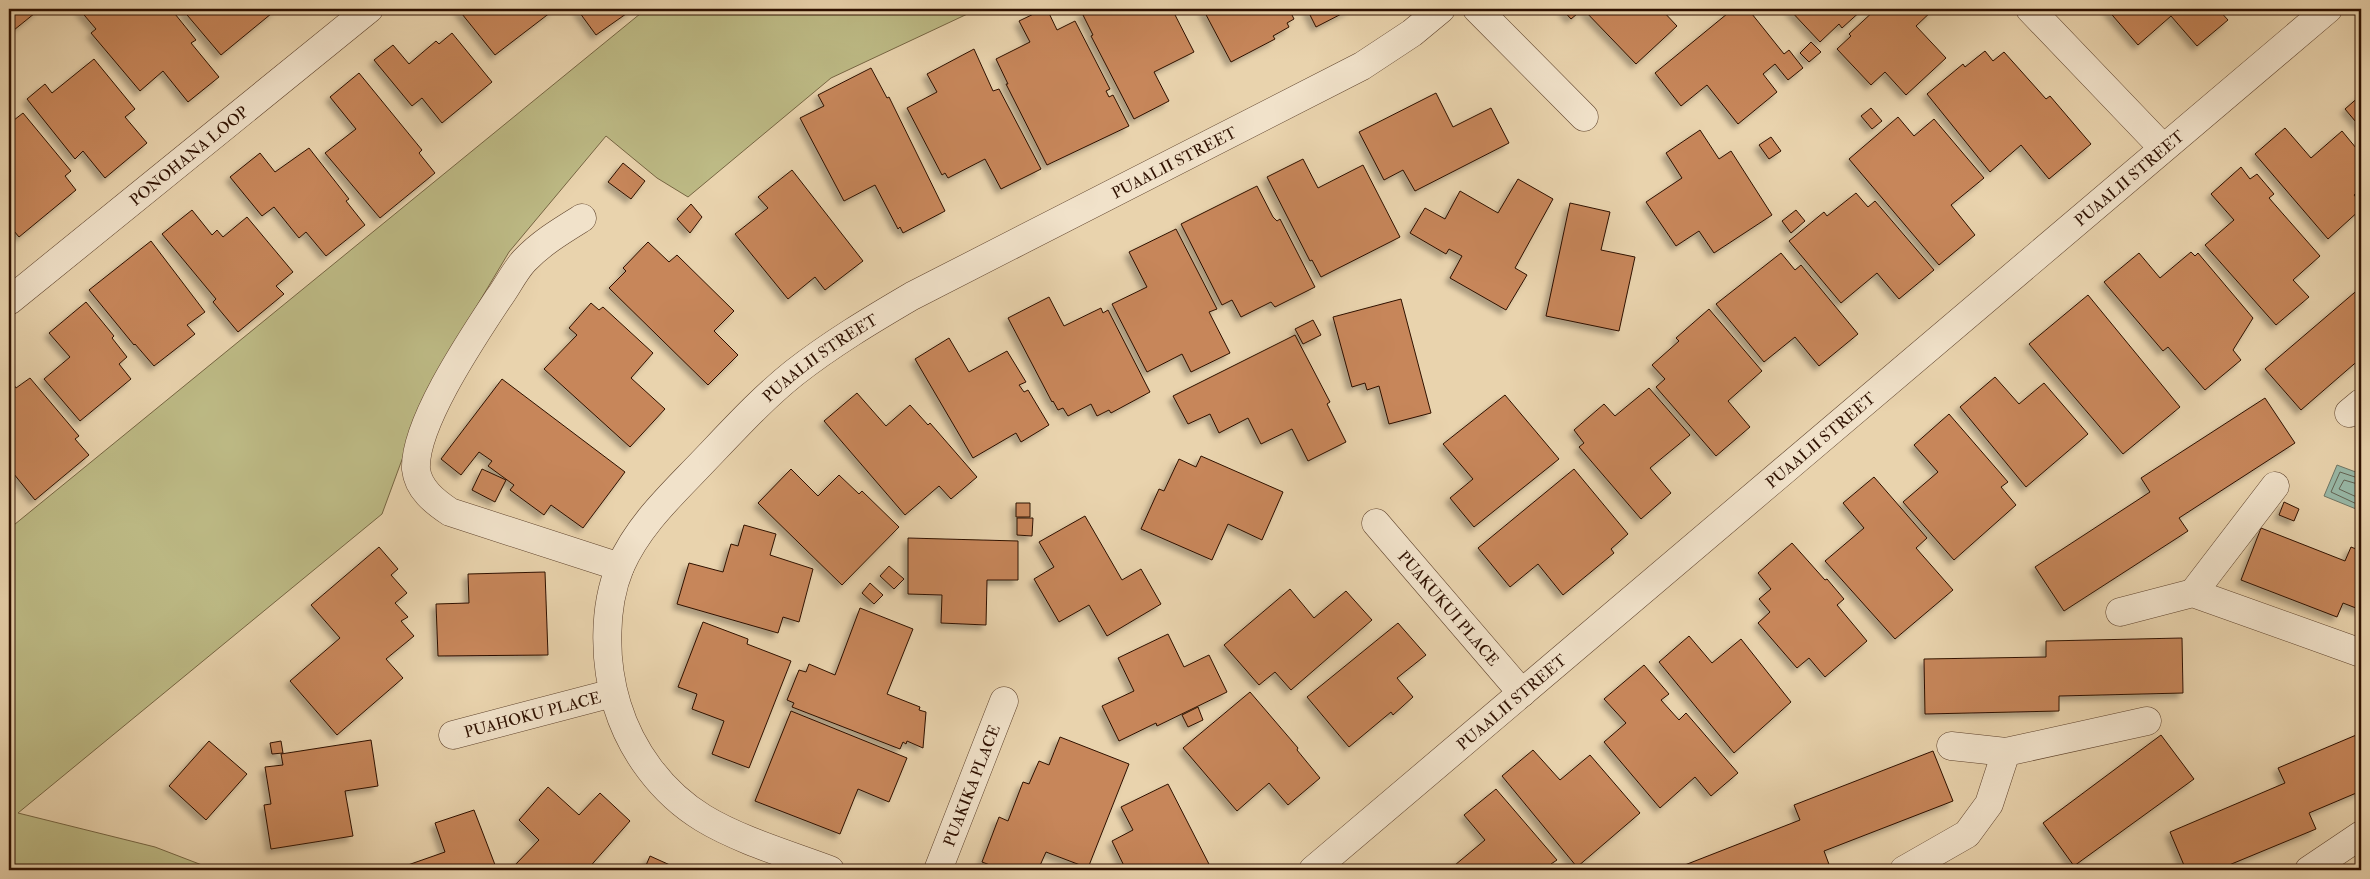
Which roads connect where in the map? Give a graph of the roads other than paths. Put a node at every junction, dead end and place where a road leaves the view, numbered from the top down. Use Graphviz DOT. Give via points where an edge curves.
graph roads {
  1 [pos="369,9"];
  2 [pos="1441,9"];
  3 [pos="1477,9"];
  4 [pos="2030,9"];
  5 [pos="2328,9"];
  6 [pos="1584,117"];
  7 [pos="2163,148"];
  8 [pos="582,218"];
  9 [pos="9,301"];
  10 [pos="2275,486"];
  11 [pos="1376,523"];
  12 [pos="620,567"];
  13 [pos="2193,593"];
  14 [pos="2120,612"];
  15 [pos="2361,653"];
  16 [pos="613,693"];
  17 [pos="1522,693"];
  18 [pos="1004,701"];
  19 [pos="2147,721"];
  20 [pos="453,735"];
  21 [pos="1951,746"];
  22 [pos="2006,752"];
  23 [pos="2361,835"];
  24 [pos="830,870"];
  25 [pos="938,870"];
  26 [pos="1313,870"];
  27 [pos="1904,870"];
  28 [pos="2309,870"];
  1 -- 9 [label="street, PONOHANA LOOP"];
  2 -- 12 [label="street, PUAALII STREET" via="1362,66 912,296 849,333 793,374 748,415 642,528"];
  3 -- 6 [label="street"];
  4 -- 7 [label="street"];
  5 -- 7 [label="street, PUAALII STREET"];
  7 -- 17 [label="street, PUAALII STREET"];
  8 -- 12 [label="street" via="542,243 523,262 462,354 428,422 417,451 416,471 422,487 450,512"];
  10 -- 13 [label="street"];
  11 -- 17 [label="street, PUAKUKUI PLACE"];
  12 -- 16 [label="street, PUAALII STREET" via="612,592 608,626"];
  13 -- 14 [label="street"];
  13 -- 15 [label="street"];
  16 -- 20 [label="street, PUAHOKU PLACE"];
  16 -- 24 [label="street, PUAALII STREET" via="622,720 647,767 682,803 729,831"];
  17 -- 26 [label="street, PUAALII STREET"];
  18 -- 25 [label="street, PUAKIKA PLACE"];
  19 -- 22 [label="street"];
  21 -- 22 [label="street"];
  22 -- 27 [label="street" via="1989,804 1967,834"];
  23 -- 28 [label="street"];
}
